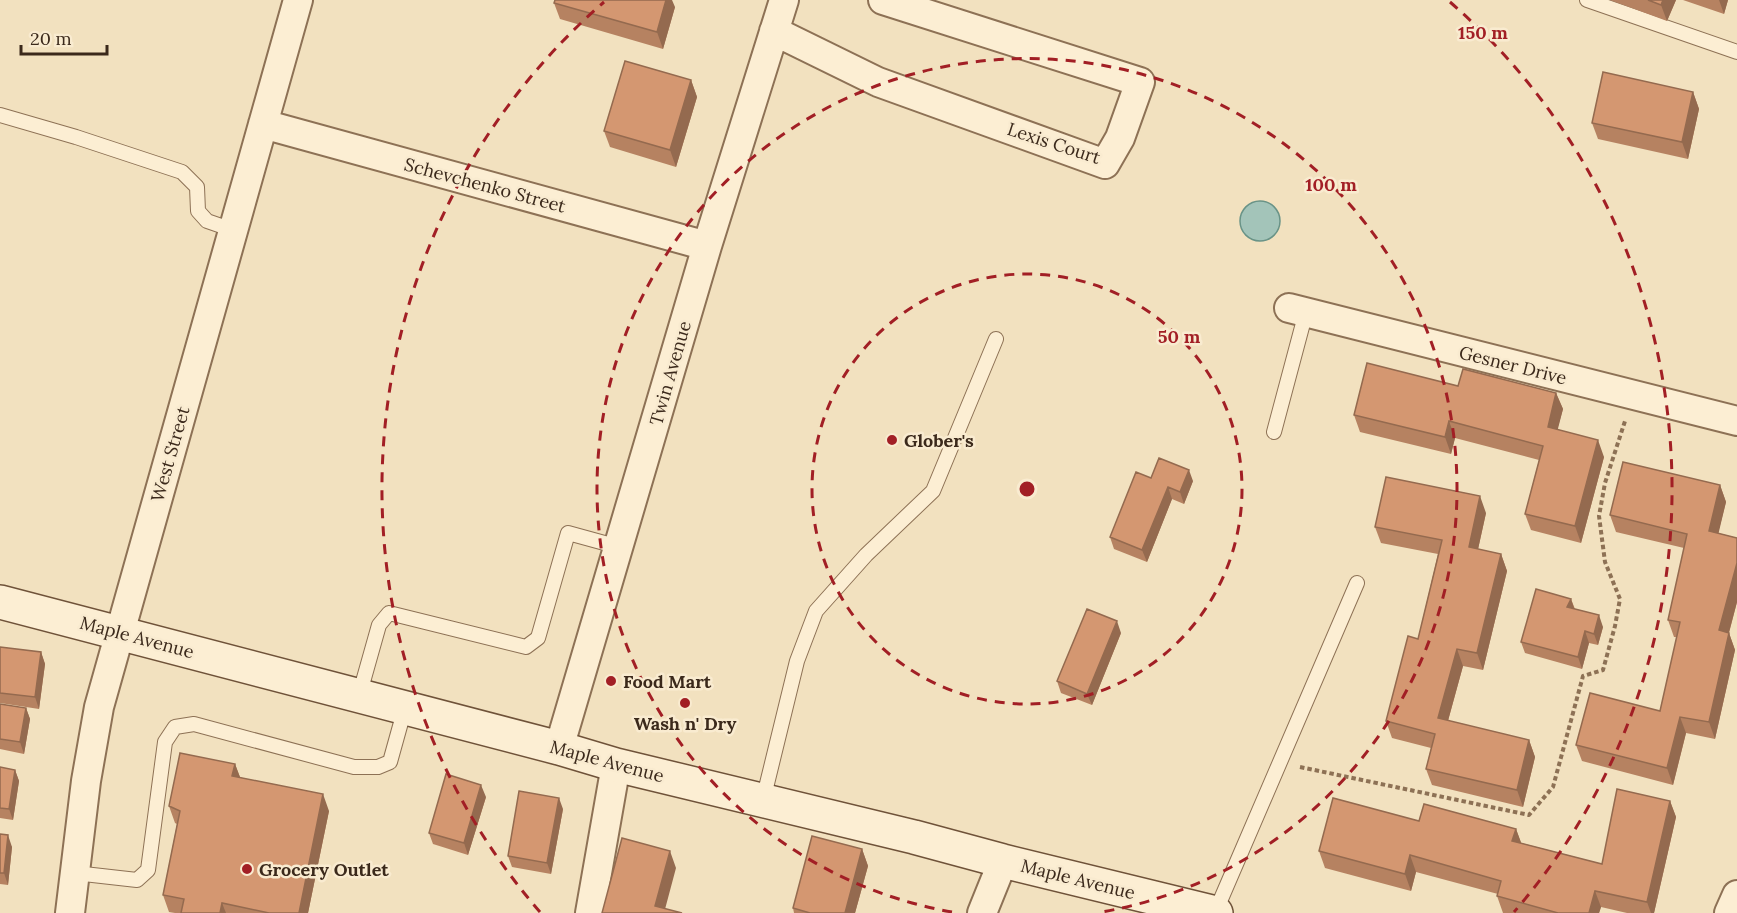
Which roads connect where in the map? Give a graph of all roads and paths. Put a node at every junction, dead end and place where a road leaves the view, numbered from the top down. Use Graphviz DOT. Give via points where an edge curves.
graph roads {
  1 [pos="298,0"];
  2 [pos="784,0"];
  3 [pos="883,0"];
  4 [pos="1587,0"];
  5 [pos="774,32"];
  6 [pos="1737,52"];
  7 [pos="0,115"];
  8 [pos="264,124"];
  9 [pos="233,230"];
  10 [pos="707,246"];
  11 [pos="1298,310"];
  12 [pos="996,339"];
  13 [pos="1635,395"];
  14 [pos="1737,421"];
  15 [pos="1274,432"];
  16 [pos="619,547"];
  17 [pos="1357,583"];
  18 [pos="0,602"];
  19 [pos="119,633"];
  20 [pos="359,696"];
  21 [pos="405,708"];
  22 [pos="560,748"];
  23 [pos="1281,761"];
  24 [pos="616,765"];
  25 [pos="763,800"];
  26 [pos="1002,861"];
  27 [pos="75,873"];
  28 [pos="1737,894"];
  29 [pos="70,913"];
  30 [pos="590,913"];
  31 [pos="982,913"];
  32 [pos="1216,913"];
  33 [pos="1729,913"];
  1 -- 8 [label="street, West Street"];
  2 -- 5 [label="street, Twin Avenue"];
  3 -- 5 [label="street, Lexis Court" via="1140,82 1120,138 1105,164 878,82"];
  4 -- 6 [label="lane"];
  5 -- 10 [label="street, Twin Avenue"];
  7 -- 9 [label="lane" via="182,172 197,187 198,211 202,216"];
  8 -- 9 [label="street, West Street"];
  8 -- 10 [label="street, Schevchenko Street"];
  9 -- 19 [label="street, West Street"];
  10 -- 16 [label="street, Twin Avenue"];
  11 -- 13 [label="street, Gesner Drive"];
  11 -- 15 [label="lane"];
  12 -- 25 [label="lane" via="933,491 866,555 816,611 797,661"];
  13 -- 14 [label="street, Gesner Drive"];
  13 -- 23 [label="path" via="1616,446 1599,516 1605,562 1620,599 1615,626 1603,670 1582,676 1553,787 1529,814"];
  16 -- 20 [label="lane" via="568,532 538,638 526,647 389,613 379,625"];
  16 -- 22 [label="street, Twin Avenue"];
  17 -- 23 [label="lane"];
  18 -- 19 [label="street, Maple Avenue"];
  19 -- 20 [label="street, Maple Avenue"];
  19 -- 27 [label="street, West Street" via="99,708"];
  20 -- 21 [label="street, Maple Avenue"];
  21 -- 22 [label="street, Maple Avenue"];
  21 -- 27 [label="lane" via="390,762 378,767 354,767 194,724 175,727 165,742 148,870 137,879"];
  22 -- 24 [label="street, Maple Avenue"];
  23 -- 32 [label="lane"];
  24 -- 25 [label="street, Maple Avenue"];
  24 -- 30 [label="street"];
  25 -- 26 [label="street, Maple Avenue"];
  26 -- 31 [label="street"];
  26 -- 32 [label="street, Maple Avenue"];
  27 -- 29 [label="street, West Street"];
  28 -- 33 [label="street"];
}
